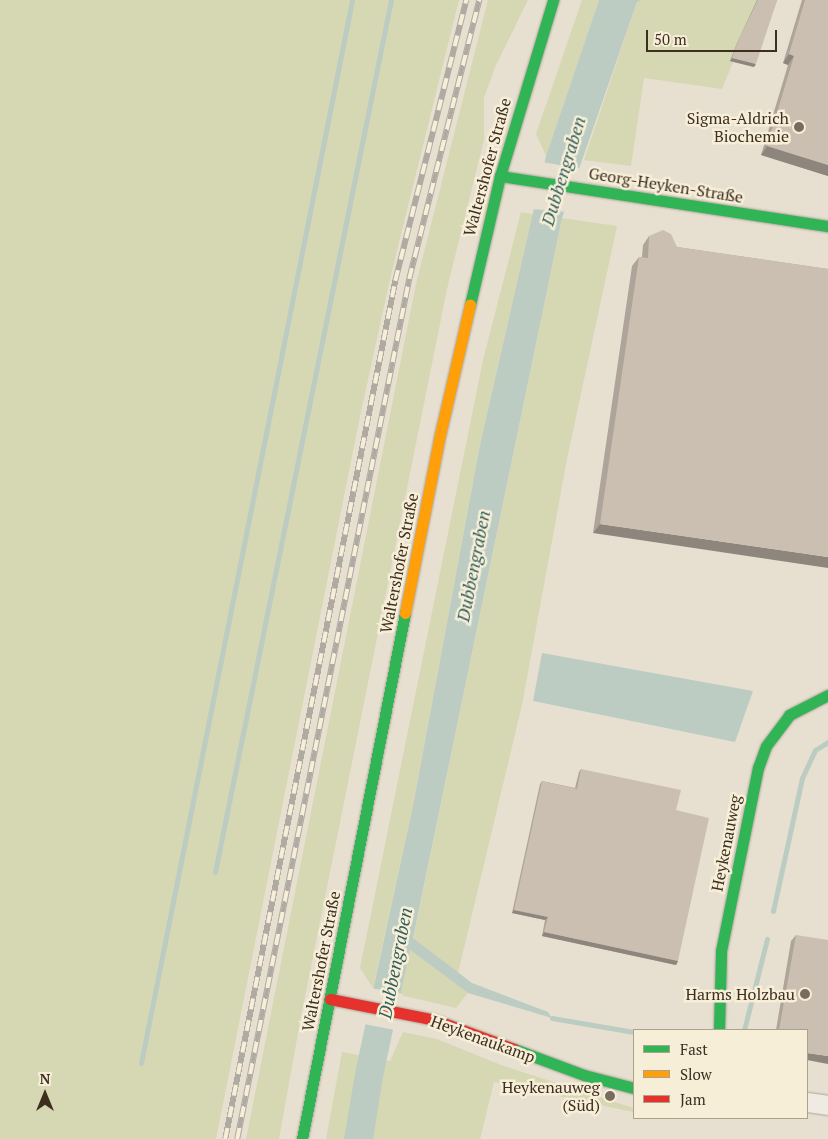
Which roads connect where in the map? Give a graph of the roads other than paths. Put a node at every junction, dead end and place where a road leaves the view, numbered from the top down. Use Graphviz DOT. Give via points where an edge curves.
graph roads {
  1 [pos="553,0"];
  2 [pos="500,176"];
  3 [pos="828,226"];
  4 [pos="828,695"];
  5 [pos="330,999"];
  6 [pos="719,1029"];
  7 [pos="633,1088"];
  8 [pos="808,1102"];
  9 [pos="828,1105"];
  10 [pos="302,1139"];
  1 -- 2 [label="main road, Waltershofer Straße"];
  2 -- 3 [label="main road, Georg-Heyken-Straße"];
  2 -- 5 [label="main road, Waltershofer Straße" via="440,439"];
  4 -- 6 [label="main road, Heykenauweg" via="789,715 766,746 758,768 721,951"];
  5 -- 7 [label="main road, Heykenaukamp" via="407,1014 474,1034 584,1076"];
  5 -- 10 [label="main road, Waltershofer Straße"];
  8 -- 9 [label="street"];
}
